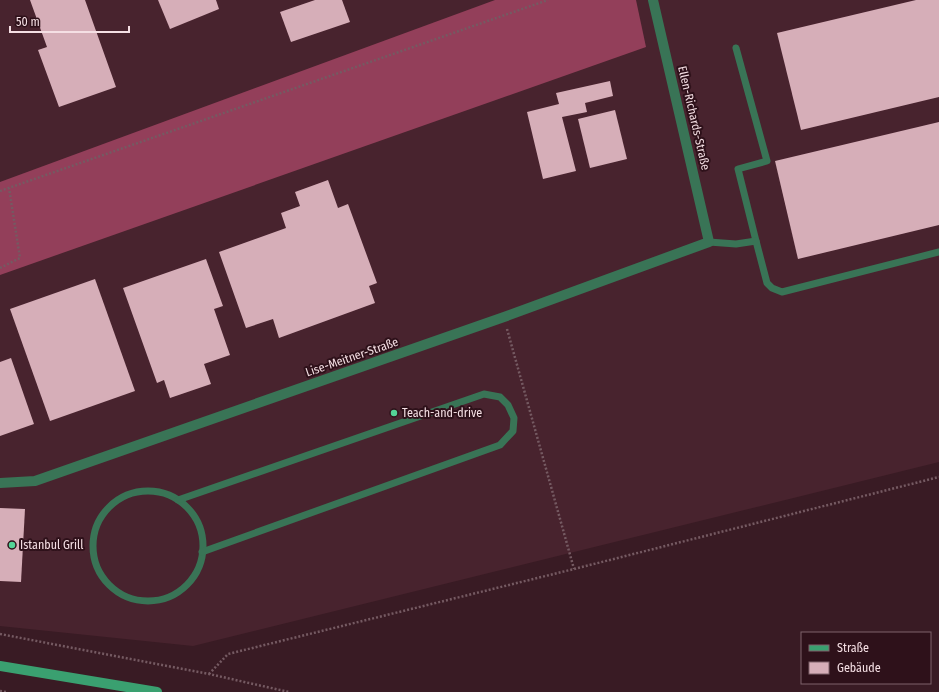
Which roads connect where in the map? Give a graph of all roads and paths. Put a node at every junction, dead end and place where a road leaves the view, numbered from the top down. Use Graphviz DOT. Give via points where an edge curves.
graph roads {
  1 [pos="548,0"];
  2 [pos="653,0"];
  3 [pos="736,48"];
  4 [pos="9,188"];
  5 [pos="0,191"];
  6 [pos="756,241"];
  7 [pos="709,242"];
  8 [pos="939,252"];
  9 [pos="0,268"];
  10 [pos="504,317"];
  11 [pos="939,476"];
  12 [pos="0,483"];
  13 [pos="178,500"];
  14 [pos="202,552"];
  15 [pos="574,569"];
  16 [pos="0,634"];
  17 [pos="0,666"];
  18 [pos="209,674"];
  19 [pos="0,691"];
  20 [pos="6,692"];
  21 [pos="157,692"];
  22 [pos="289,692"];
  1 -- 4 [label="path"];
  2 -- 7 [label="street, Ellen-Richards-Straße"];
  3 -- 6 [label="lane" via="767,161 738,168"];
  4 -- 5 [label="path"];
  4 -- 9 [label="path" via="20,258"];
  6 -- 7 [label="lane" via="736,244"];
  6 -- 8 [label="lane" via="767,283 782,292"];
  7 -- 10 [label="street, Lise-Meitner-Straße"];
  10 -- 12 [label="street, Lise-Meitner-Straße" via="35,481"];
  10 -- 15 [label="path"];
  11 -- 15 [label="path"];
  13 -- 14 [label="lane" via="190,510 198,522"];
  13 -- 14 [label="lane" via="162,492 144,491 126,495 110,505 93,536 93,554 98,570 108,585 123,595 140,600 157,600 174,594 188,583 198,569"];
  13 -- 14 [label="lane" via="484,394 500,397 508,405 514,418 512,431 500,444"];
  15 -- 18 [label="path" via="228,654"];
  16 -- 18 [label="path"];
  17 -- 21 [label="main road"];
  18 -- 22 [label="path"];
  19 -- 20 [label="path"];
}
